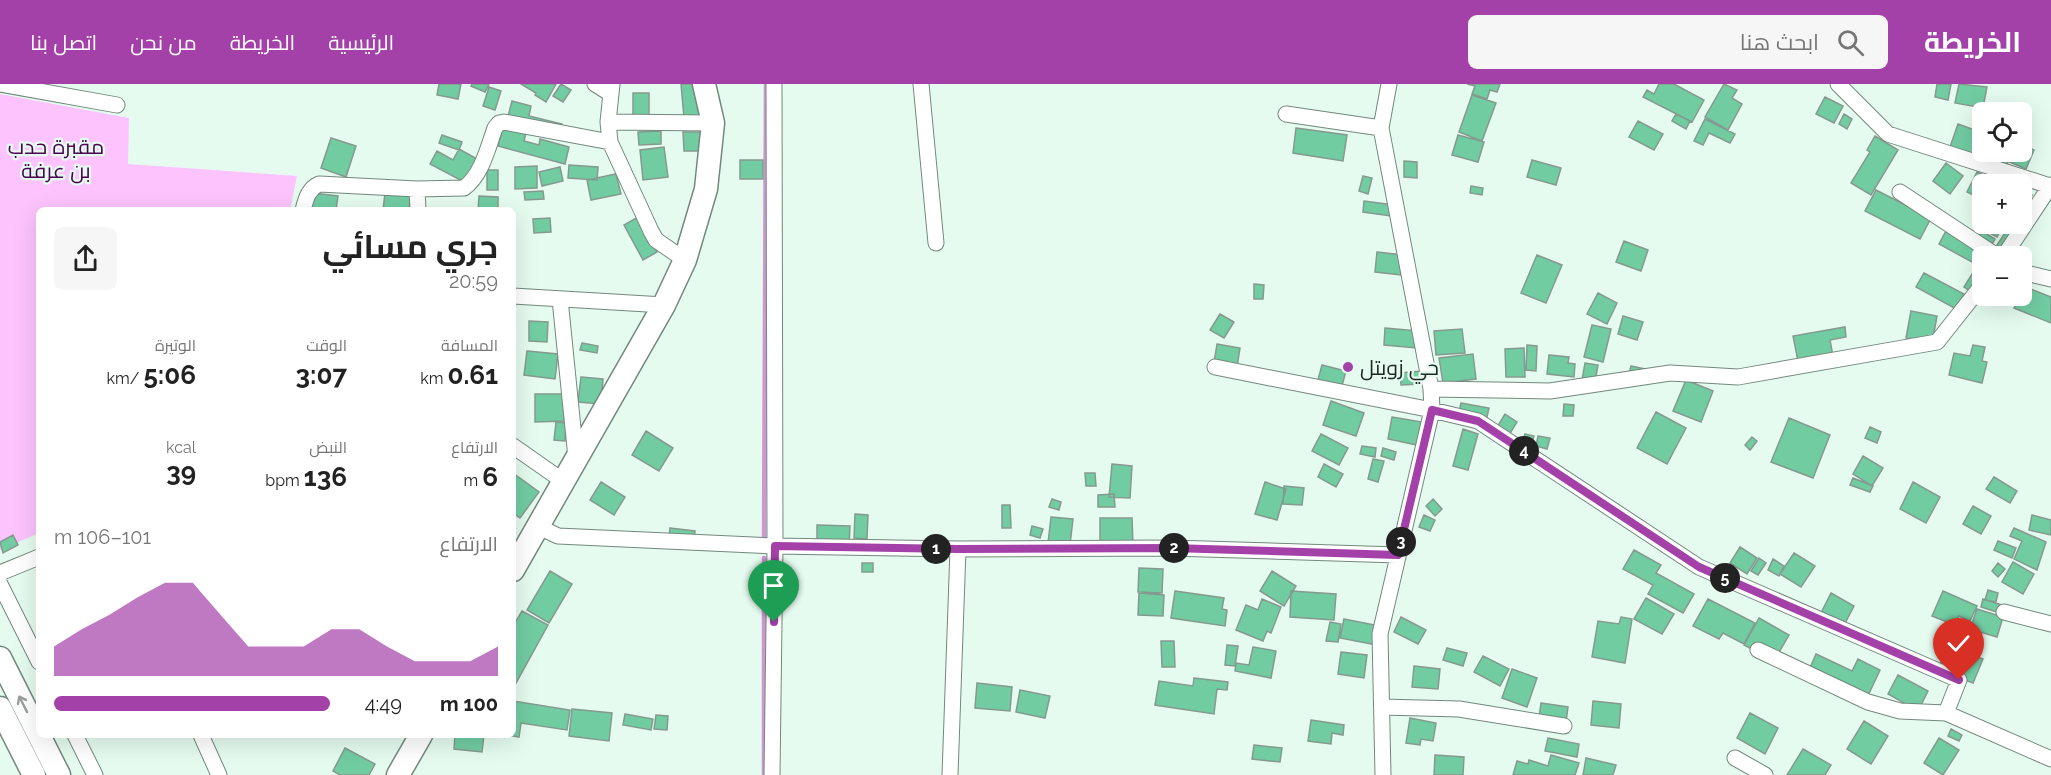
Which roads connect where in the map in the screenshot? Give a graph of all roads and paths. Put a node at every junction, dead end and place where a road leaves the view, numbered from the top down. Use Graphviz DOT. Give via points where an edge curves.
graph roads {
  1 [pos="0,84"];
  2 [pos="595,84"];
  3 [pos="704,84"];
  4 [pos="774,84"];
  5 [pos="921,84"];
  6 [pos="1389,84"];
  7 [pos="1838,84"];
  8 [pos="611,89"];
  9 [pos="117,105"];
  10 [pos="1287,114"];
  11 [pos="608,122"];
  12 [pos="713,123"];
  13 [pos="1381,128"];
  14 [pos="610,142"];
  15 [pos="2051,186"];
  16 [pos="417,189"];
  17 [pos="1900,192"];
  18 [pos="304,207"];
  19 [pos="418,207"];
  20 [pos="936,243"];
  21 [pos="1982,246"];
  22 [pos="2011,246"];
  23 [pos="685,260"];
  24 [pos="2032,274"];
  25 [pos="2051,279"];
  26 [pos="516,296"];
  27 [pos="1972,298"];
  28 [pos="561,299"];
  29 [pos="664,305"];
  30 [pos="1215,367"];
  31 [pos="1431,389"];
  32 [pos="1432,410"];
  33 [pos="516,448"];
  34 [pos="576,458"];
  35 [pos="563,481"];
  36 [pos="537,526"];
  37 [pos="775,546"];
  38 [pos="958,549"];
  39 [pos="1398,555"];
  40 [pos="36,558"];
  41 [pos="516,564"];
  42 [pos="0,573"];
  43 [pos="0,584"];
  44 [pos="2004,612"];
  45 [pos="2051,624"];
  46 [pos="1758,650"];
  47 [pos="36,656"];
  48 [pos="0,658"];
  49 [pos="1382,707"];
  50 [pos="0,708"];
  51 [pos="1946,713"];
  52 [pos="1564,726"];
  53 [pos="36,729"];
  54 [pos="40,738"];
  55 [pos="76,738"];
  56 [pos="202,738"];
  57 [pos="419,738"];
  58 [pos="1735,758"];
  59 [pos="2051,759"];
  60 [pos="34,775"];
  61 [pos="59,775"];
  62 [pos="95,775"];
  63 [pos="219,775"];
  64 [pos="398,775"];
  65 [pos="772,775"];
  66 [pos="950,775"];
  67 [pos="1383,775"];
  68 [pos="1764,775"];
  1 -- 9 [label="street"];
  2 -- 8 [label="street"];
  3 -- 12 [label="street"];
  4 -- 37 [label="street"];
  5 -- 20 [label="street"];
  6 -- 13 [label="street"];
  7 -- 15 [label="street" via="1888,134"];
  8 -- 11 [label="street"];
  10 -- 13 [label="street"];
  11 -- 12 [label="street"];
  11 -- 14 [label="street"];
  12 -- 23 [label="street" via="706,189"];
  13 -- 31 [label="street"];
  14 -- 16 [label="street" via="499,123 471,183 456,189"];
  14 -- 23 [label="street" via="656,240"];
  15 -- 22 [label="street"];
  16 -- 18 [label="street" via="319,184 308,194"];
  16 -- 19 [label="street"];
  17 -- 21 [label="street"];
  23 -- 29 [label="street"];
  24 -- 25 [label="street"];
  26 -- 28 [label="street"];
  27 -- 31 [label="street" via="1937,342 1738,377 1670,372 1550,391"];
  28 -- 29 [label="street"];
  28 -- 34 [label="street"];
  29 -- 34 [label="street"];
  30 -- 32 [label="street"];
  31 -- 32 [label="street"];
  32 -- 39 [label="street"];
  32 -- 51 [label="street" via="1478,421 1699,567 1959,680"];
  33 -- 35 [label="street"];
  34 -- 35 [label="street"];
  35 -- 36 [label="street"];
  36 -- 37 [label="street" via="558,536"];
  36 -- 41 [label="street"];
  37 -- 38 [label="street"];
  37 -- 65 [label="street"];
  38 -- 39 [label="street" via="1171,548"];
  38 -- 66 [label="street"];
  39 -- 49 [label="street" via="1380,634"];
  40 -- 42 [label="street"];
  43 -- 47 [label="street"];
  44 -- 45 [label="street"];
  46 -- 51 [label="street" via="1868,702 1900,711"];
  53 -- 48 [label="street, one-way"];
  49 -- 52 [label="street" via="1459,709"];
  49 -- 67 [label="street"];
  50 -- 60 [label="street"];
  51 -- 59 [label="street"];
  61 -- 54 [label="street, one-way"];
  55 -- 62 [label="street"];
  56 -- 63 [label="street"];
  57 -- 64 [label="street"];
  58 -- 68 [label="street"];
}
